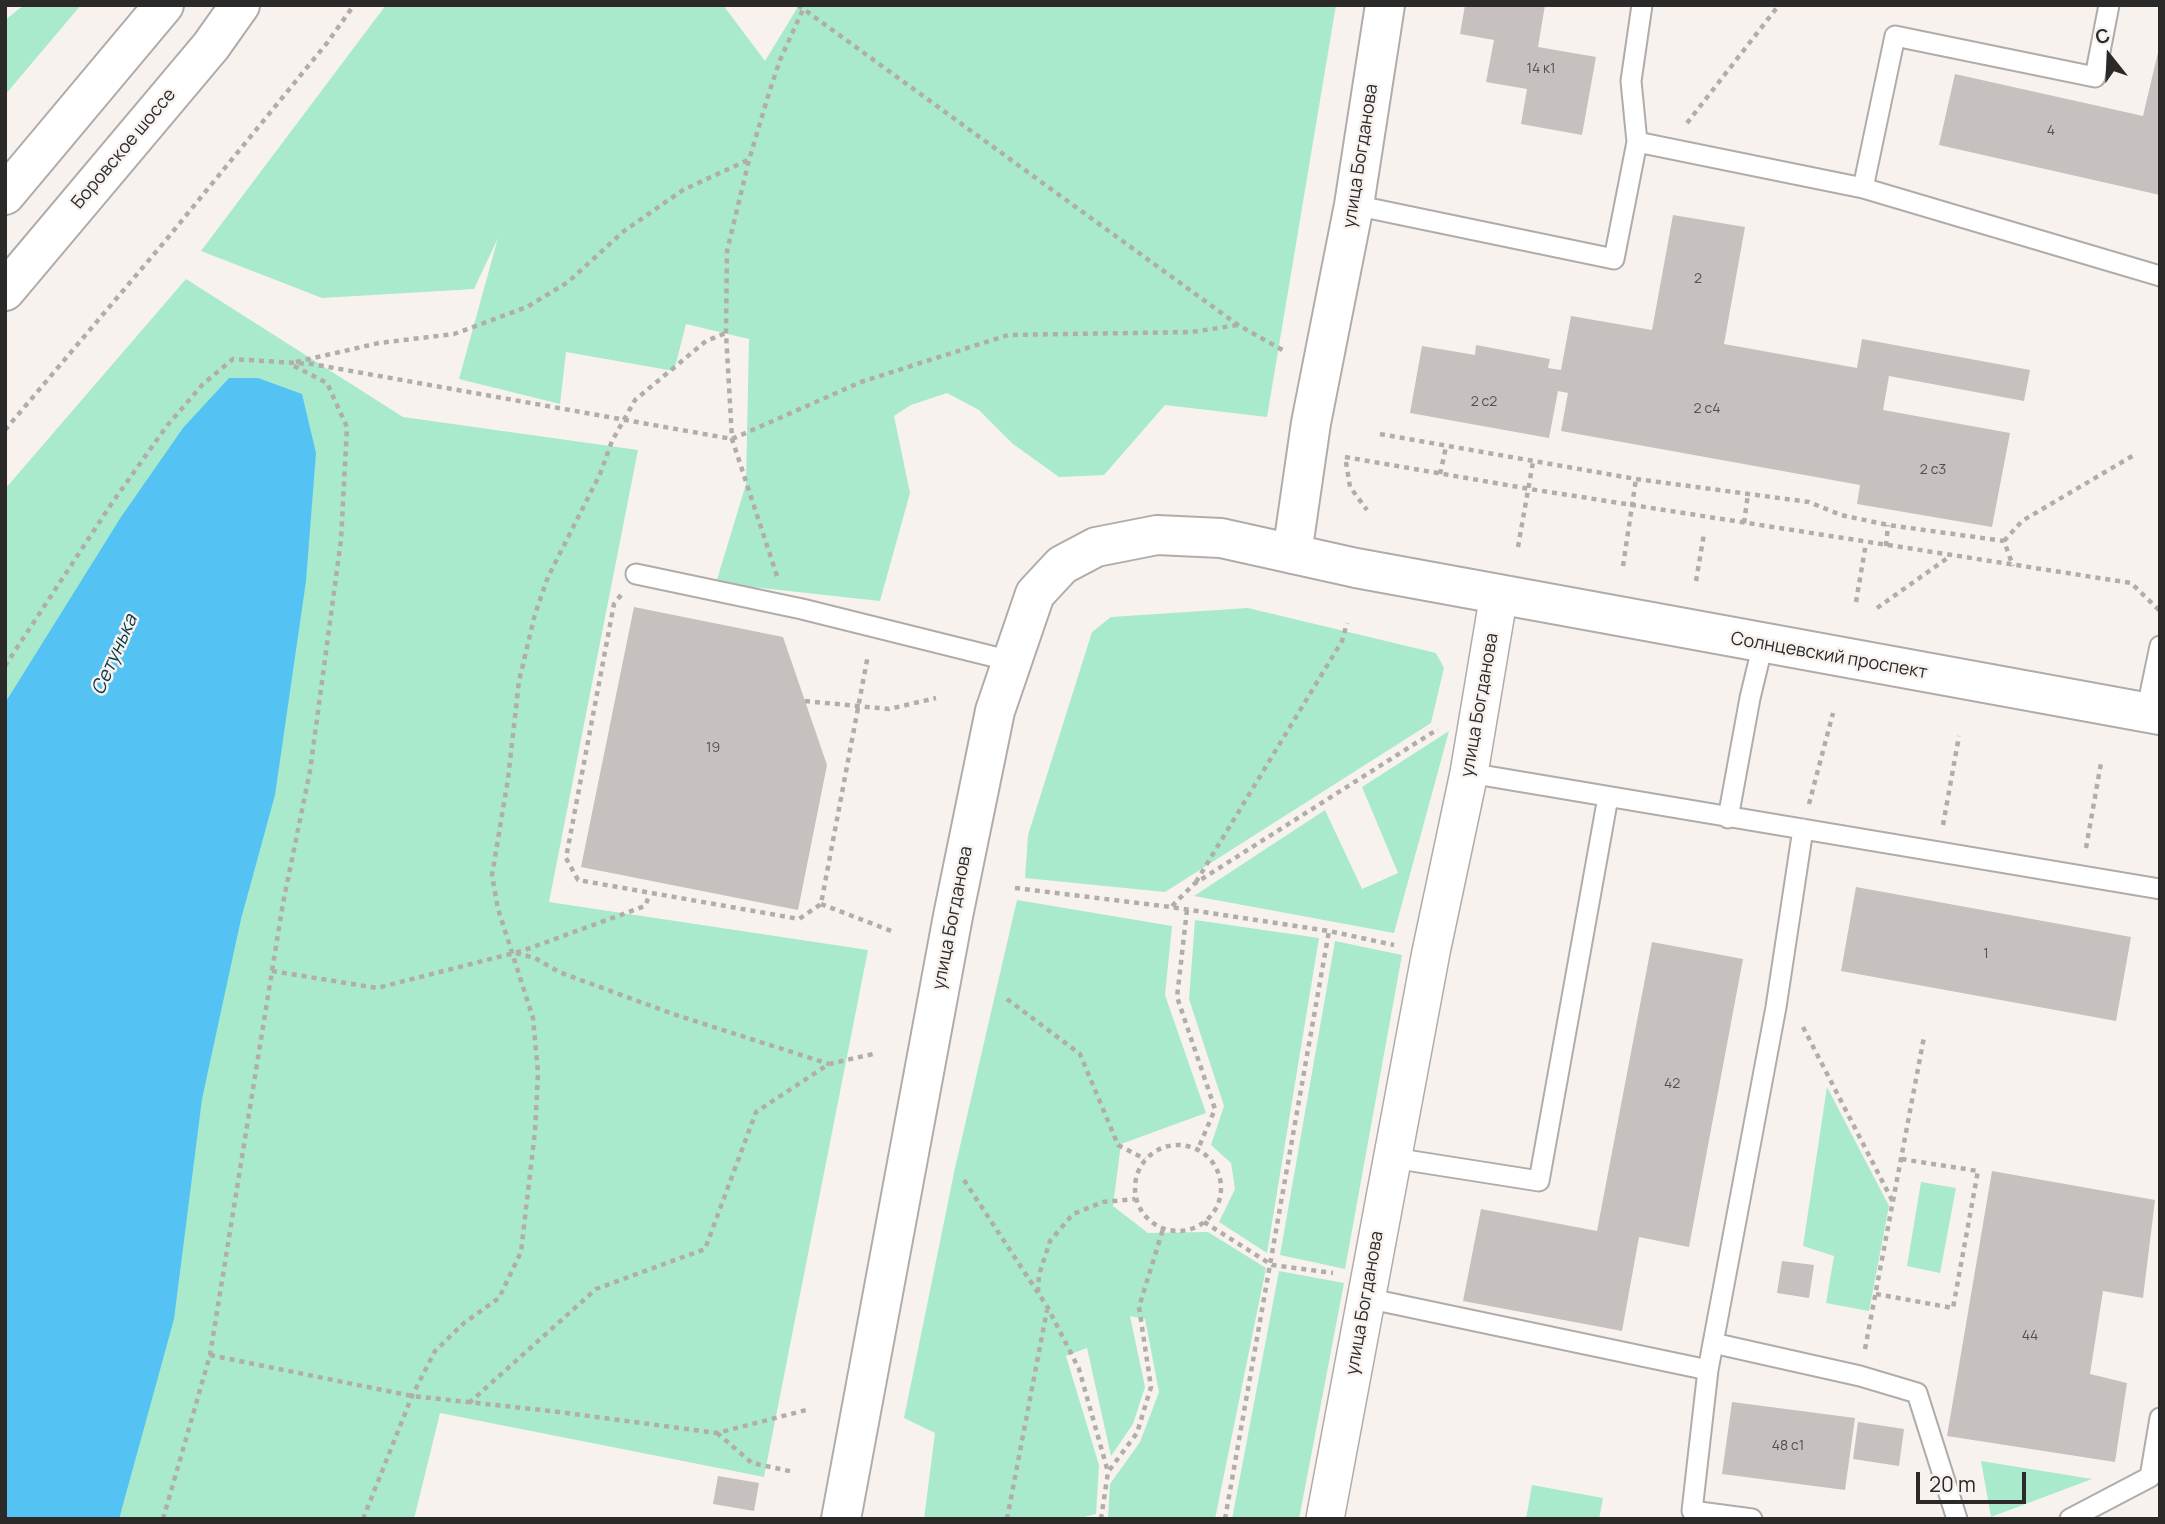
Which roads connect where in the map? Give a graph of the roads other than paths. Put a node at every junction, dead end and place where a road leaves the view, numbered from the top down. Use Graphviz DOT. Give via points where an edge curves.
graph roads {
  1 [pos="164,5"];
  2 [pos="240,5"];
  3 [pos="1385,5"];
  4 [pos="1642,5"];
  5 [pos="2109,5"];
  6 [pos="1637,142"];
  7 [pos="1863,188"];
  8 [pos="5,195"];
  9 [pos="1354,205"];
  10 [pos="2160,276"];
  11 [pos="5,291"];
  12 [pos="1292,554"];
  13 [pos="636,574"];
  14 [pos="1499,594"];
  15 [pos="1763,644"];
  16 [pos="2160,646"];
  17 [pos="1010,661"];
  18 [pos="2153,714"];
  19 [pos="1469,773"];
  20 [pos="1608,797"];
  21 [pos="1728,818"];
  22 [pos="1802,829"];
  23 [pos="2160,889"];
  24 [pos="1393,1158"];
  25 [pos="1366,1298"];
  26 [pos="1713,1343"];
  27 [pos="1708,1370"];
  28 [pos="2160,1418"];
  29 [pos="841,1519"];
  30 [pos="1325,1519"];
  31 [pos="1752,1519"];
  32 [pos="1957,1519"];
  33 [pos="2070,1519"];
  1 -- 8 [label="street"];
  2 -- 11 [label="street, Боровское шоссе" via="211,46"];
  3 -- 9 [label="street, улица Богданова"];
  4 -- 6 [label="lane" via="1631,81"];
  5 -- 7 [label="lane" via="2095,77 1895,36"];
  6 -- 7 [label="lane"];
  6 -- 9 [label="lane" via="1614,259"];
  7 -- 10 [label="lane"];
  9 -- 12 [label="street, улица Богданова" via="1311,423"];
  12 -- 14 [label="street, улица Богданова"];
  12 -- 17 [label="street, улица Богданова" via="1221,538 1157,535 1096,547 1062,565 1035,594"];
  13 -- 17 [label="lane" via="802,609"];
  14 -- 15 [label="street, Солнцевский проспект"];
  14 -- 19 [label="street, улица Богданова"];
  15 -- 18 [label="street, Солнцевский проспект"];
  15 -- 21 [label="lane"];
  16 -- 18 [label="lane"];
  17 -- 29 [label="street, улица Богданова" via="995,711 953,916"];
  19 -- 20 [label="lane"];
  19 -- 24 [label="street, улица Богданова"];
  20 -- 21 [label="lane"];
  20 -- 24 [label="lane" via="1539,1181"];
  21 -- 22 [label="lane"];
  22 -- 23 [label="lane"];
  22 -- 26 [label="lane" via="1776,1007"];
  24 -- 25 [label="street, улица Богданова"];
  25 -- 27 [label="lane"];
  25 -- 30 [label="street, улица Богданова"];
  26 -- 27 [label="lane"];
  26 -- 32 [label="lane" via="1917,1393"];
  27 -- 31 [label="lane" via="1692,1511"];
  28 -- 33 [label="lane" via="2150,1477"];
}
